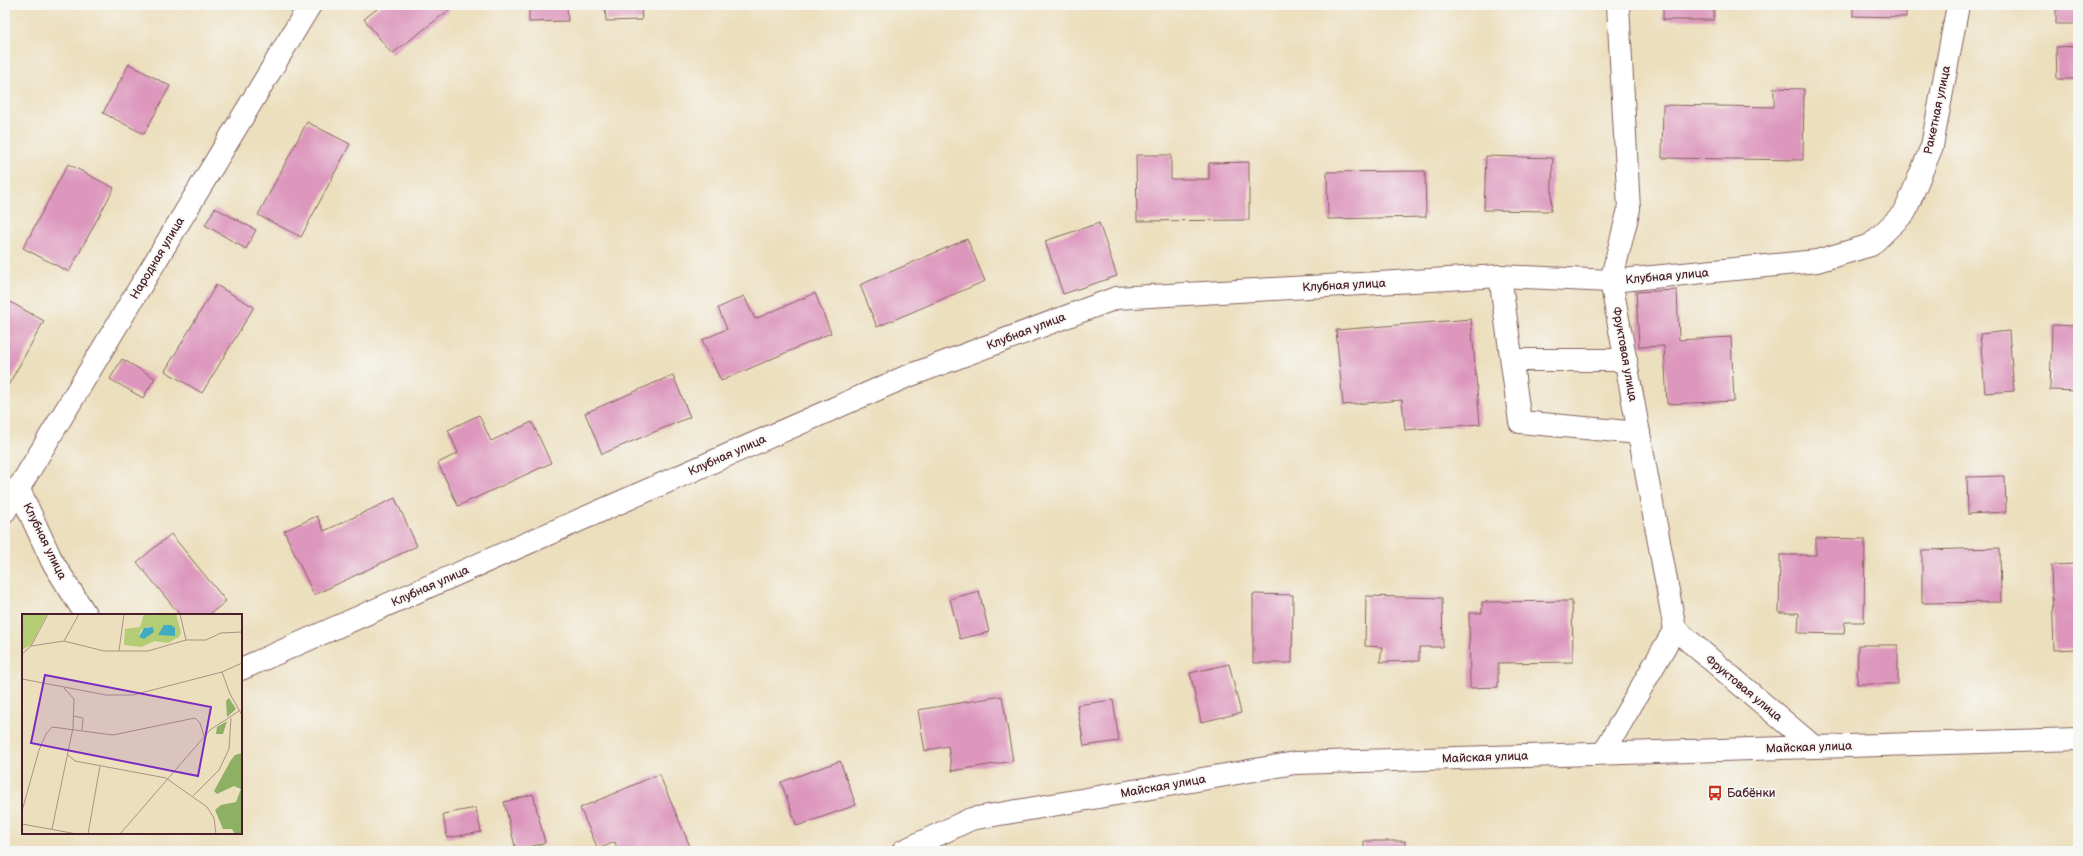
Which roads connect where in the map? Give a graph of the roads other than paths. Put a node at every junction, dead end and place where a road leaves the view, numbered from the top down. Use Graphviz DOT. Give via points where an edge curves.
graph roads {
  1 [pos="310,5"];
  2 [pos="1618,5"];
  3 [pos="1958,5"];
  4 [pos="1870,245"];
  5 [pos="1500,276"];
  6 [pos="1611,281"];
  7 [pos="1512,360"];
  8 [pos="1626,360"];
  9 [pos="1639,433"];
  10 [pos="18,486"];
  11 [pos="5,511"];
  12 [pos="85,614"];
  13 [pos="1675,629"];
  14 [pos="242,669"];
  15 [pos="2078,739"];
  16 [pos="1814,747"];
  17 [pos="1604,752"];
  18 [pos="903,851"];
  1 -- 10 [label="street, Народная улица"];
  2 -- 6 [label="street, Фруктовая улица" via="1629,209"];
  3 -- 4 [label="street, Ракетная улица" via="1932,146 1904,212"];
  4 -- 6 [label="street, Клубная улица" via="1817,261"];
  5 -- 6 [label="street, Клубная улица"];
  5 -- 7 [label="street"];
  5 -- 14 [label="street, Клубная улица" via="1116,298 903,378"];
  6 -- 8 [label="street, Фруктовая улица"];
  7 -- 8 [label="street"];
  7 -- 9 [label="street" via="1520,422"];
  8 -- 9 [label="street, Фруктовая улица"];
  9 -- 13 [label="street, Фруктовая улица"];
  10 -- 11 [label="street, Народная улица"];
  10 -- 12 [label="street, Клубная улица" via="52,561"];
  13 -- 16 [label="street, Фруктовая улица"];
  13 -- 17 [label="street"];
  15 -- 16 [label="street, Майская улица"];
  16 -- 17 [label="street, Майская улица"];
  17 -- 18 [label="street, Майская улица" via="1295,763 971,819"];
}
